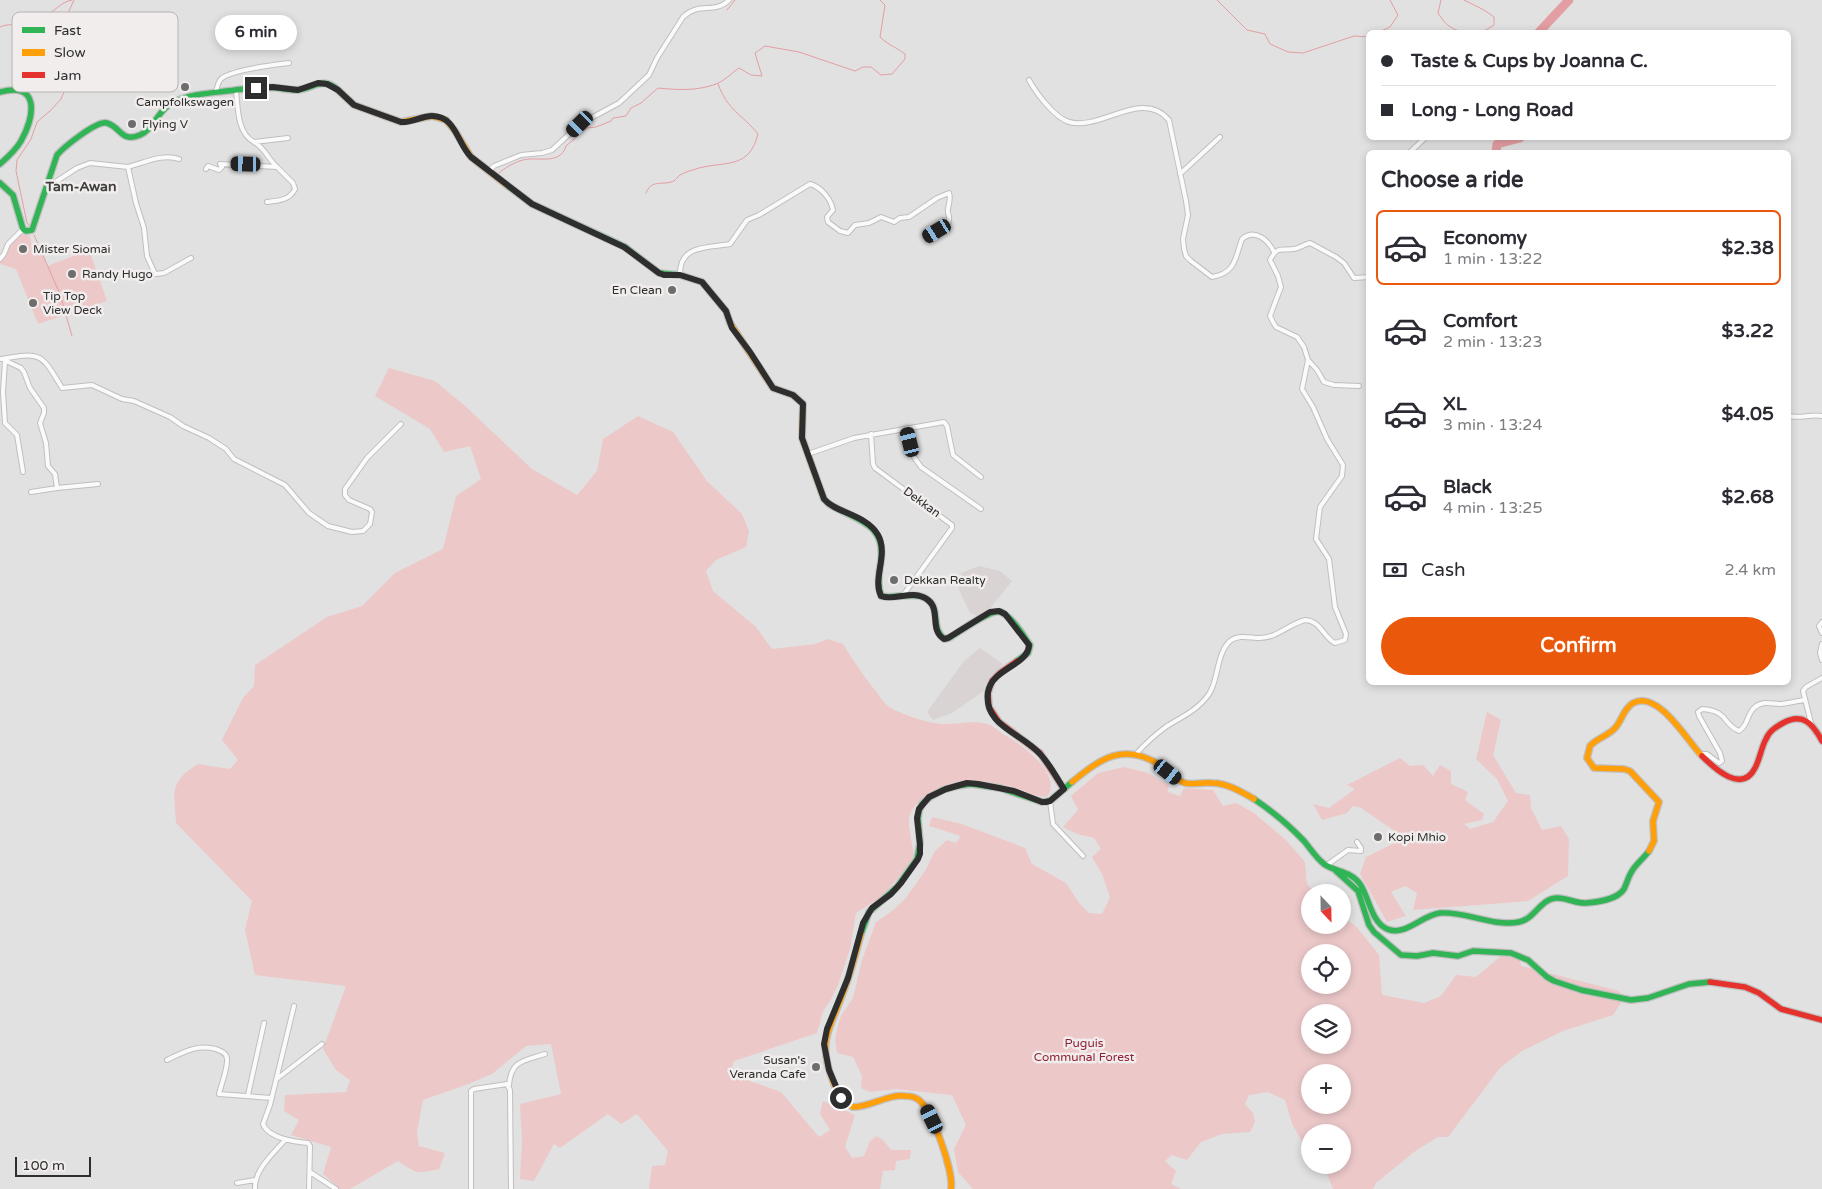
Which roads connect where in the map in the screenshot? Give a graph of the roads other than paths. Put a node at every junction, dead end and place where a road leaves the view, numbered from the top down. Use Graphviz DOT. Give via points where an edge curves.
graph roads {
  1 [pos="729,0"];
  2 [pos="289,63"];
  3 [pos="1029,80"];
  4 [pos="236,90"];
  5 [pos="25,92"];
  6 [pos="216,92"];
  7 [pos="1220,137"];
  8 [pos="288,138"];
  9 [pos="1423,140"];
  10 [pos="254,142"];
  11 [pos="1412,150"];
  12 [pos="179,160"];
  13 [pos="0,164"];
  14 [pos="128,167"];
  15 [pos="277,167"];
  16 [pos="206,169"];
  17 [pos="488,171"];
  18 [pos="1180,174"];
  19 [pos="0,183"];
  20 [pos="46,188"];
  21 [pos="267,202"];
  22 [pos="22,229"];
  23 [pos="928,237"];
  24 [pos="1274,252"];
  25 [pos="191,258"];
  26 [pos="0,259"];
  27 [pos="680,275"];
  28 [pos="1366,277"];
  29 [pos="2,359"];
  30 [pos="1308,360"];
  31 [pos="1359,386"];
  32 [pos="1791,416"];
  33 [pos="1822,416"];
  34 [pos="401,424"];
  35 [pos="907,428"];
  36 [pos="872,434"];
  37 [pos="808,454"];
  38 [pos="23,472"];
  39 [pos="981,478"];
  40 [pos="98,484"];
  41 [pos="56,488"];
  42 [pos="32,492"];
  43 [pos="982,509"];
  44 [pos="904,594"];
  45 [pos="1822,622"];
  46 [pos="1822,633"];
  47 [pos="1822,644"];
  48 [pos="1822,660"];
  49 [pos="1822,678"];
  50 [pos="1805,700"];
  51 [pos="1812,726"];
  52 [pos="1822,741"];
  53 [pos="1136,754"];
  54 [pos="1699,754"];
  55 [pos="1064,789"];
  56 [pos="1050,801"];
  57 [pos="1357,842"];
  58 [pos="1082,856"];
  59 [pos="1327,865"];
  60 [pos="1334,869"];
  61 [pos="294,1006"];
  62 [pos="1822,1020"];
  63 [pos="264,1023"];
  64 [pos="322,1044"];
  65 [pos="545,1054"];
  66 [pos="167,1060"];
  67 [pos="277,1078"];
  68 [pos="509,1085"];
  69 [pos="248,1095"];
  70 [pos="272,1098"];
  71 [pos="285,1140"];
  72 [pos="310,1172"];
  73 [pos="256,1180"];
  74 [pos="237,1183"];
  75 [pos="255,1189"];
  76 [pos="309,1189"];
  77 [pos="336,1189"];
  78 [pos="471,1189"];
  79 [pos="512,1189"];
  80 [pos="951,1189"];
  1 -- 17 [label="street" via="720,7 688,12 657,58 650,75 619,103 580,124 552,150 521,154"];
  2 -- 6 [label="street" via="225,77 219,82"];
  3 -- 18 [label="street" via="1044,101 1068,122 1084,123 1143,108 1164,114 1169,120"];
  4 -- 6 [label="main road"];
  4 -- 10 [label="street" via="242,131"];
  4 -- 17 [label="main road" via="273,87 298,90 318,83 334,87 354,105 401,122 439,116 451,124 468,154"];
  5 -- 13 [label="main road" via="32,106 27,129"];
  6 -- 20 [label="main road" via="172,103 159,113 147,131 136,137 127,138 108,122 99,124 60,150"];
  7 -- 18 [label="street"];
  8 -- 10 [label="street"];
  9 -- 11 [label="street"];
  10 -- 15 [label="street" via="264,149"];
  12 -- 14 [label="street" via="172,156 164,157"];
  14 -- 20 [label="street" via="90,163"];
  14 -- 25 [label="street" via="144,228 147,256 155,274 164,273"];
  15 -- 16 [label="street" via="220,164 219,170 208,166"];
  15 -- 21 [label="street" via="293,183 294,189 291,196"];
  17 -- 27 [label="main road" via="537,207 624,247 659,273"];
  18 -- 24 [label="street" via="1188,215 1184,249 1186,256 1207,274 1220,275 1234,265 1245,237 1262,237"];
  19 -- 22 [label="main road" via="13,195"];
  20 -- 22 [label="main road" via="36,225 30,231"];
  22 -- 26 [label="street"];
  23 -- 27 [label="street" via="948,224 949,193 909,217 894,222 881,217 855,225 848,233 828,222 827,217 833,210 830,201 810,184 747,220 730,244 695,249 683,261"];
  24 -- 28 [label="street" via="1310,243 1344,263 1354,278"];
  24 -- 30 [label="street" via="1270,260 1281,287 1270,316 1276,326 1300,341"];
  27 -- 37 [label="main road" via="702,282 716,297 732,328 773,388 802,402 802,438"];
  29 -- 34 [label="street" via="32,354 48,365 62,388 92,385 170,417 226,449 234,459 285,485 317,520 352,532 363,531 372,512 349,500 344,495 345,488 367,458"];
  29 -- 38 [label="street" via="5,423 17,434"];
  29 -- 41 [label="street" via="21,368 44,408 40,423 48,466 55,474"];
  30 -- 31 [label="street" via="1324,382"];
  30 -- 53 [label="street" via="1302,389 1344,468 1320,507 1316,539 1329,559 1335,607 1346,634 1345,640 1335,644 1318,624 1305,620 1269,637 1231,640 1208,695"];
  32 -- 33 [label="street"];
  35 -- 36 [label="street"];
  35 -- 39 [label="street" via="944,422 953,455"];
  35 -- 43 [label="street" via="914,457 921,467"];
  36 -- 37 [label="street"];
  36 -- 44 [label="street, Dekkan" via="875,468 952,525"];
  37 -- 44 [label="main road" via="826,502 862,520 880,538 878,584 881,596 890,598"];
  40 -- 41 [label="street"];
  41 -- 42 [label="street"];
  44 -- 55 [label="main road" via="927,599 934,611 935,629 944,639 990,612 1005,614 1030,646 1028,652 992,680 988,701 992,713 998,723 1039,752"];
  45 -- 46 [label="street" via="1819,626"];
  47 -- 48 [label="street"];
  49 -- 50 [label="street" via="1804,689"];
  50 -- 51 [label="street"];
  50 -- 54 [label="street" via="1760,704 1753,708 1739,731 1721,713 1702,708 1699,716 1722,761 1719,763 1707,754"];
  51 -- 52 [label="main road"];
  51 -- 54 [label="main road" via="1804,719 1795,718 1776,726 1764,740 1752,773 1744,780 1720,771"];
  53 -- 55 [label="main road" via="1116,754 1105,759"];
  53 -- 59 [label="main road" via="1155,762 1182,781 1218,783 1265,806"];
  54 -- 60 [label="main road" via="1669,715 1642,700 1628,707 1619,724 1588,748 1588,761 1595,769 1630,771 1659,802 1660,808 1653,822 1653,846 1630,874 1624,889 1613,897 1580,903 1552,899 1523,922 1496,922 1440,913 1393,930 1379,923 1360,883"];
  55 -- 56 [label="main road"];
  56 -- 58 [label="street" via="1053,824"];
  56 -- 80 [label="main road" via="1042,802 1014,791 967,783 946,789 924,801 917,818 920,854 901,883 868,914 863,923 843,993 827,1029 824,1044 829,1070 841,1098 848,1105 858,1107 906,1094 923,1102 943,1150"];
  57 -- 59 [label="street" via="1361,851 1348,850"];
  59 -- 60 [label="main road"];
  60 -- 62 [label="main road" via="1358,891 1374,932 1401,955 1433,952 1458,956 1473,951 1511,953 1528,960 1554,982 1638,1001 1697,983 1730,984 1754,991 1781,1009"];
  61 -- 67 [label="street"];
  63 -- 69 [label="street"];
  64 -- 67 [label="street"];
  65 -- 68 [label="street" via="514,1066"];
  66 -- 69 [label="street" via="190,1048 206,1046 220,1050 228,1059 220,1094"];
  67 -- 70 [label="street"];
  68 -- 78 [label="street" via="499,1084 471,1091"];
  68 -- 79 [label="street"];
  69 -- 70 [label="street"];
  70 -- 71 [label="street" via="264,1126"];
  71 -- 72 [label="street" via="308,1143"];
  71 -- 73 [label="street"];
  72 -- 76 [label="street"];
  72 -- 77 [label="street"];
  73 -- 74 [label="street"];
  73 -- 75 [label="street"];
}
